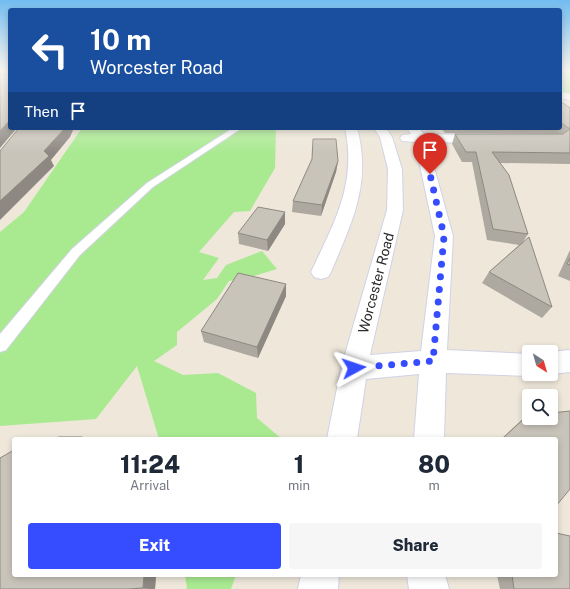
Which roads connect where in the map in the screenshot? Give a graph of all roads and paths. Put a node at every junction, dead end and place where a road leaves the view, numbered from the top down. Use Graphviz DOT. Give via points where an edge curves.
graph roads {
  1 [pos="235,130"];
  2 [pos="352,130"];
  3 [pos="383,133"];
  4 [pos="416,133"];
  5 [pos="496,139"];
  6 [pos="321,272"];
  7 [pos="0,345"];
  8 [pos="433,361"];
  9 [pos="570,361"];
  10 [pos="558,362"];
  11 [pos="522,365"];
  12 [pos="354,368"];
  13 [pos="342,437"];
  14 [pos="429,437"];
  15 [pos="320,577"];
  16 [pos="426,577"];
  17 [pos="318,589"];
  18 [pos="429,589"];
  1 -- 7 [label="lane" via="150,185 76,252"];
  2 -- 6 [label="street" via="357,156 351,203"];
  3 -- 4 [label="street"];
  3 -- 12 [label="street, Worcester Road" via="395,169 395,210"];
  4 -- 5 [label="street"];
  4 -- 8 [label="street" via="444,236"];
  8 -- 11 [label="street"];
  8 -- 12 [label="street"];
  8 -- 14 [label="street"];
  9 -- 10 [label="street"];
  12 -- 13 [label="street, Worcester Road"];
  15 -- 17 [label="street"];
  16 -- 18 [label="street"];
}
